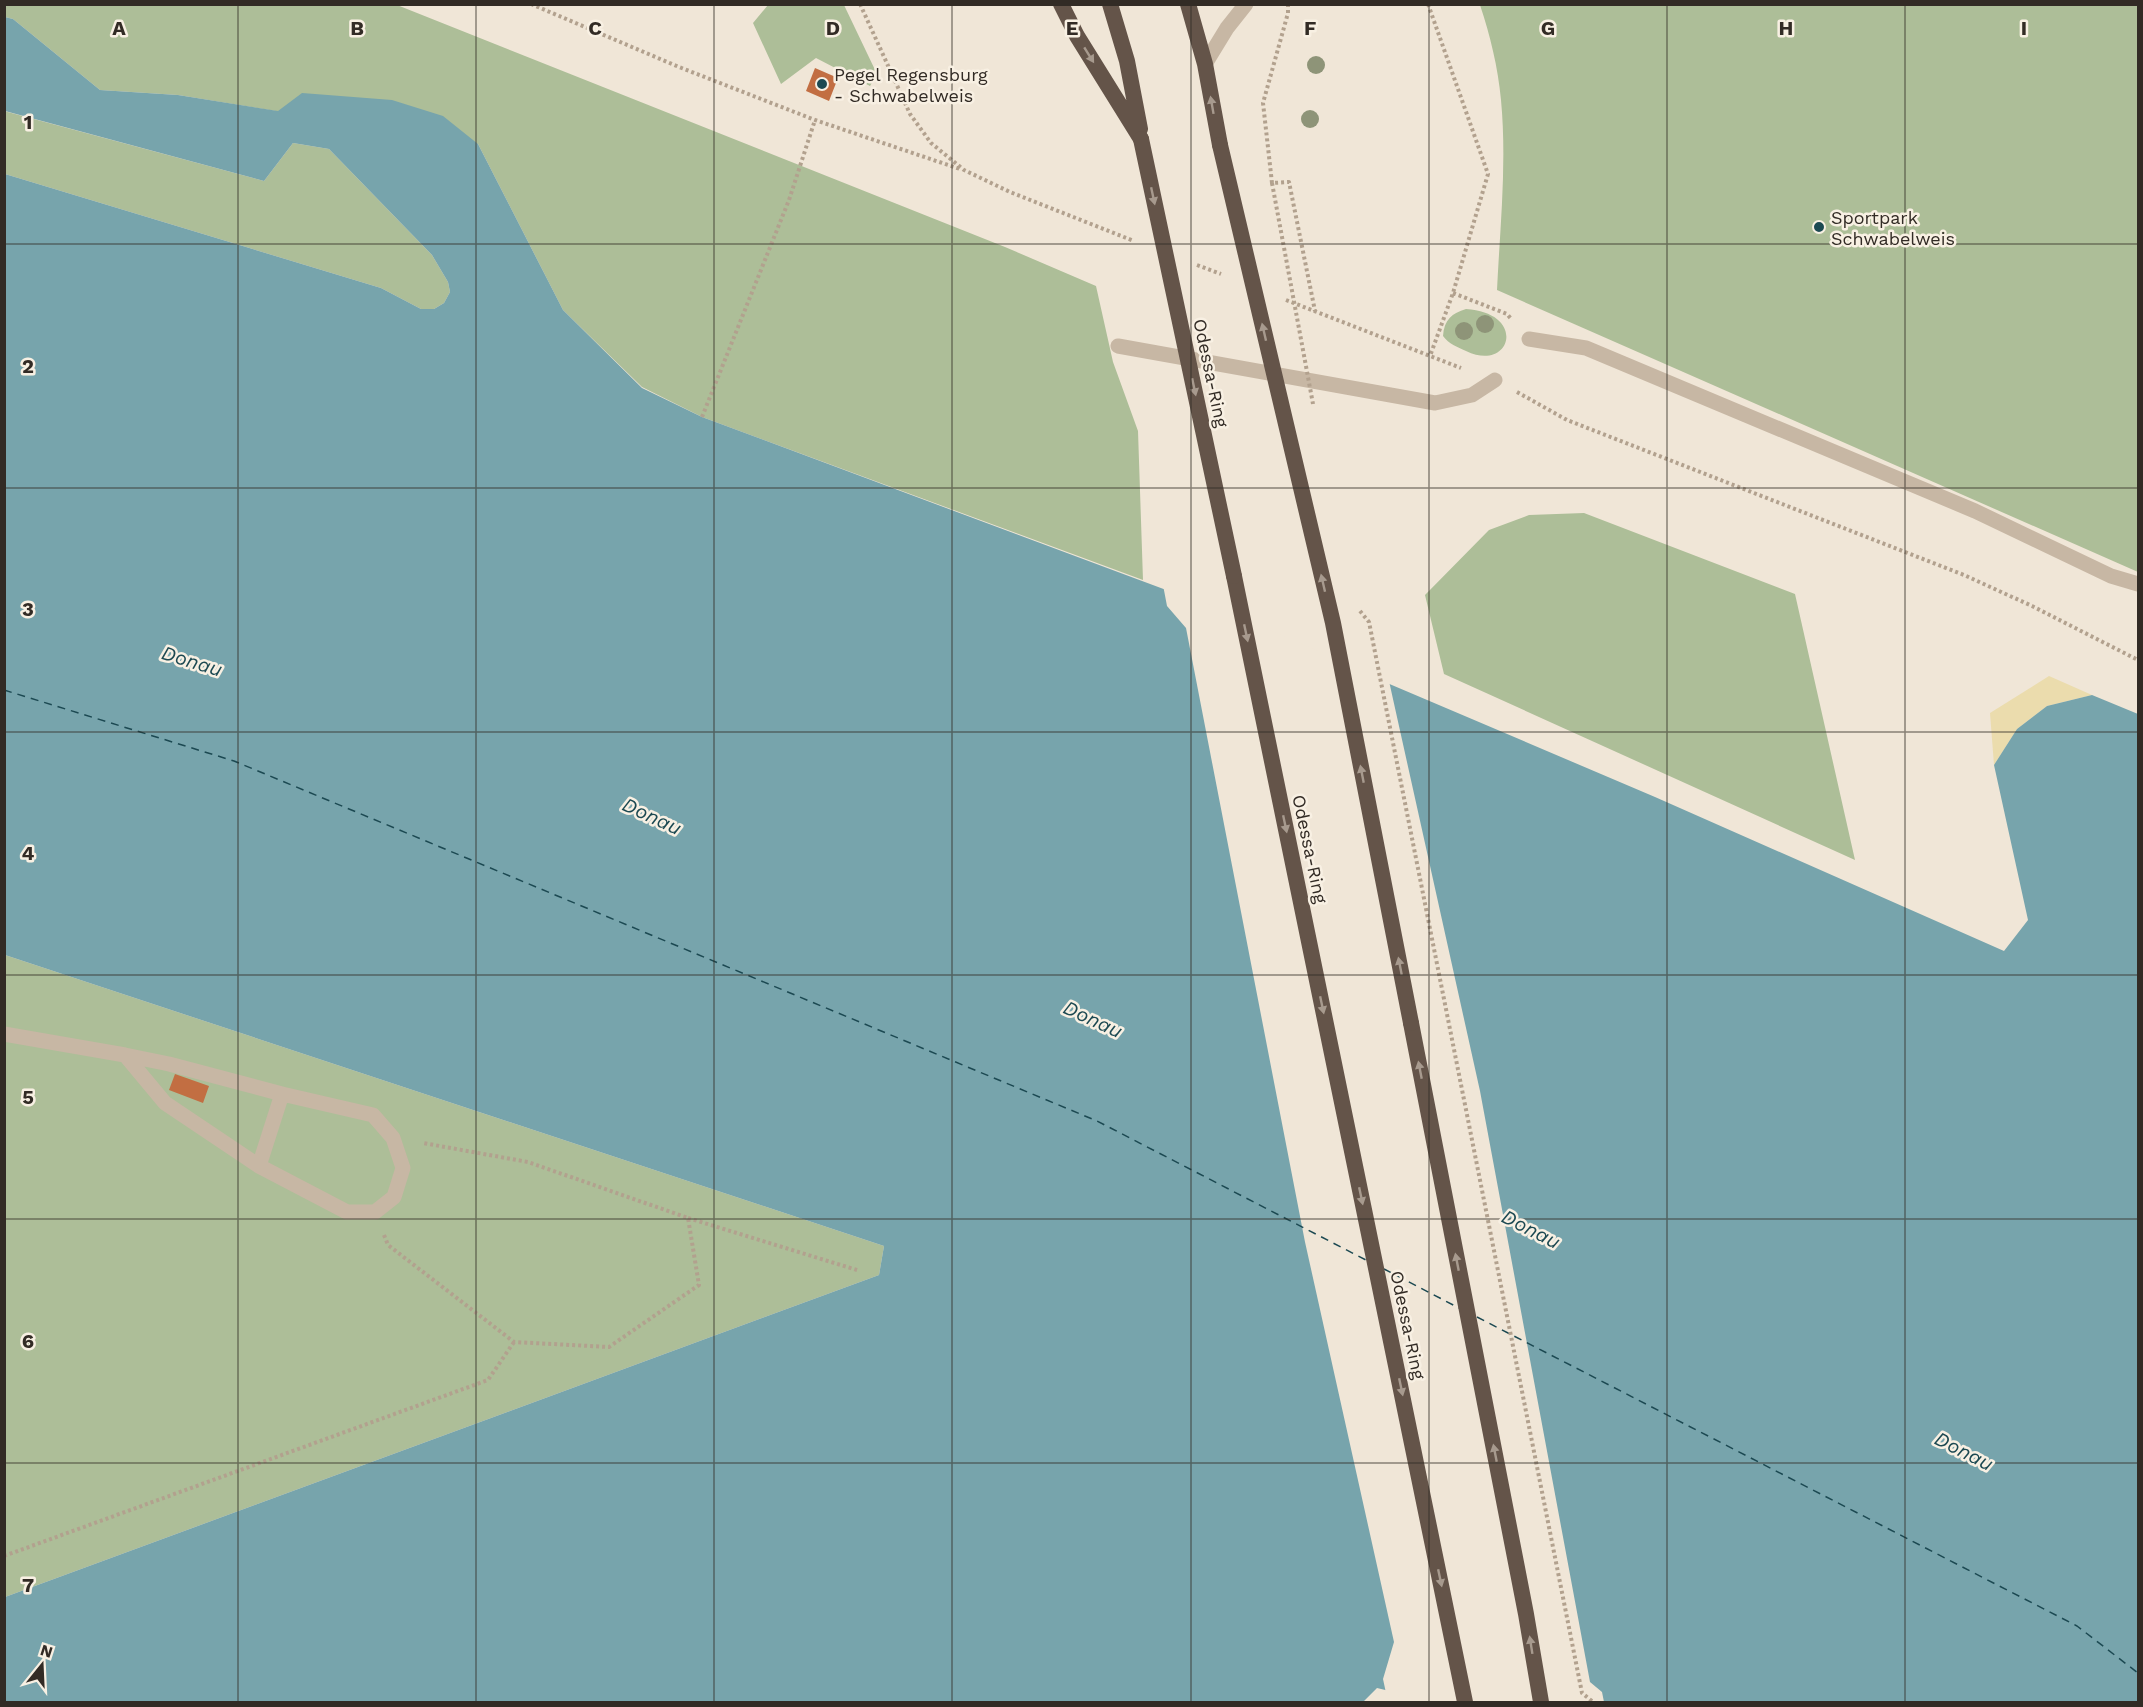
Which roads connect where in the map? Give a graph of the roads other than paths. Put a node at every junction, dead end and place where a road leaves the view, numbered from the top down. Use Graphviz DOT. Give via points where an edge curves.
graph roads {
  1 [pos="1060,4"];
  2 [pos="1110,4"];
  3 [pos="1188,4"];
  4 [pos="1200,4"];
  5 [pos="1245,4"];
  6 [pos="1205,64"];
  7 [pos="1141,139"];
  8 [pos="1529,339"];
  9 [pos="1118,346"];
  10 [pos="1495,380"];
  11 [pos="2139,584"];
  12 [pos="4,1034"];
  13 [pos="125,1055"];
  14 [pos="282,1094"];
  15 [pos="259,1166"];
  16 [pos="1465,1702"];
  17 [pos="1541,1702"];
  1 -- 7 [label="highway, one-way"];
  2 -- 7 [label="highway, Odessa-Ring" via="1127,62"];
  3 -- 6 [label="highway"];
  4 -- 6 [label="highway"];
  5 -- 6 [label="lane"];
  17 -- 6 [label="highway, one-way, bridge" via="1333,623 1220,145"];
  7 -- 16 [label="highway, Odessa-Ring, one-way, bridge" via="1247,635"];
  8 -- 11 [label="lane" via="1586,348 1975,511 2111,576"];
  9 -- 10 [label="lane" via="1435,404 1473,395"];
  12 -- 13 [label="lane"];
  13 -- 14 [label="lane"];
  13 -- 15 [label="lane" via="165,1103"];
  14 -- 15 [label="lane"];
  14 -- 15 [label="lane" via="373,1115 393,1138 403,1168 394,1197 375,1212 347,1212"];
}
